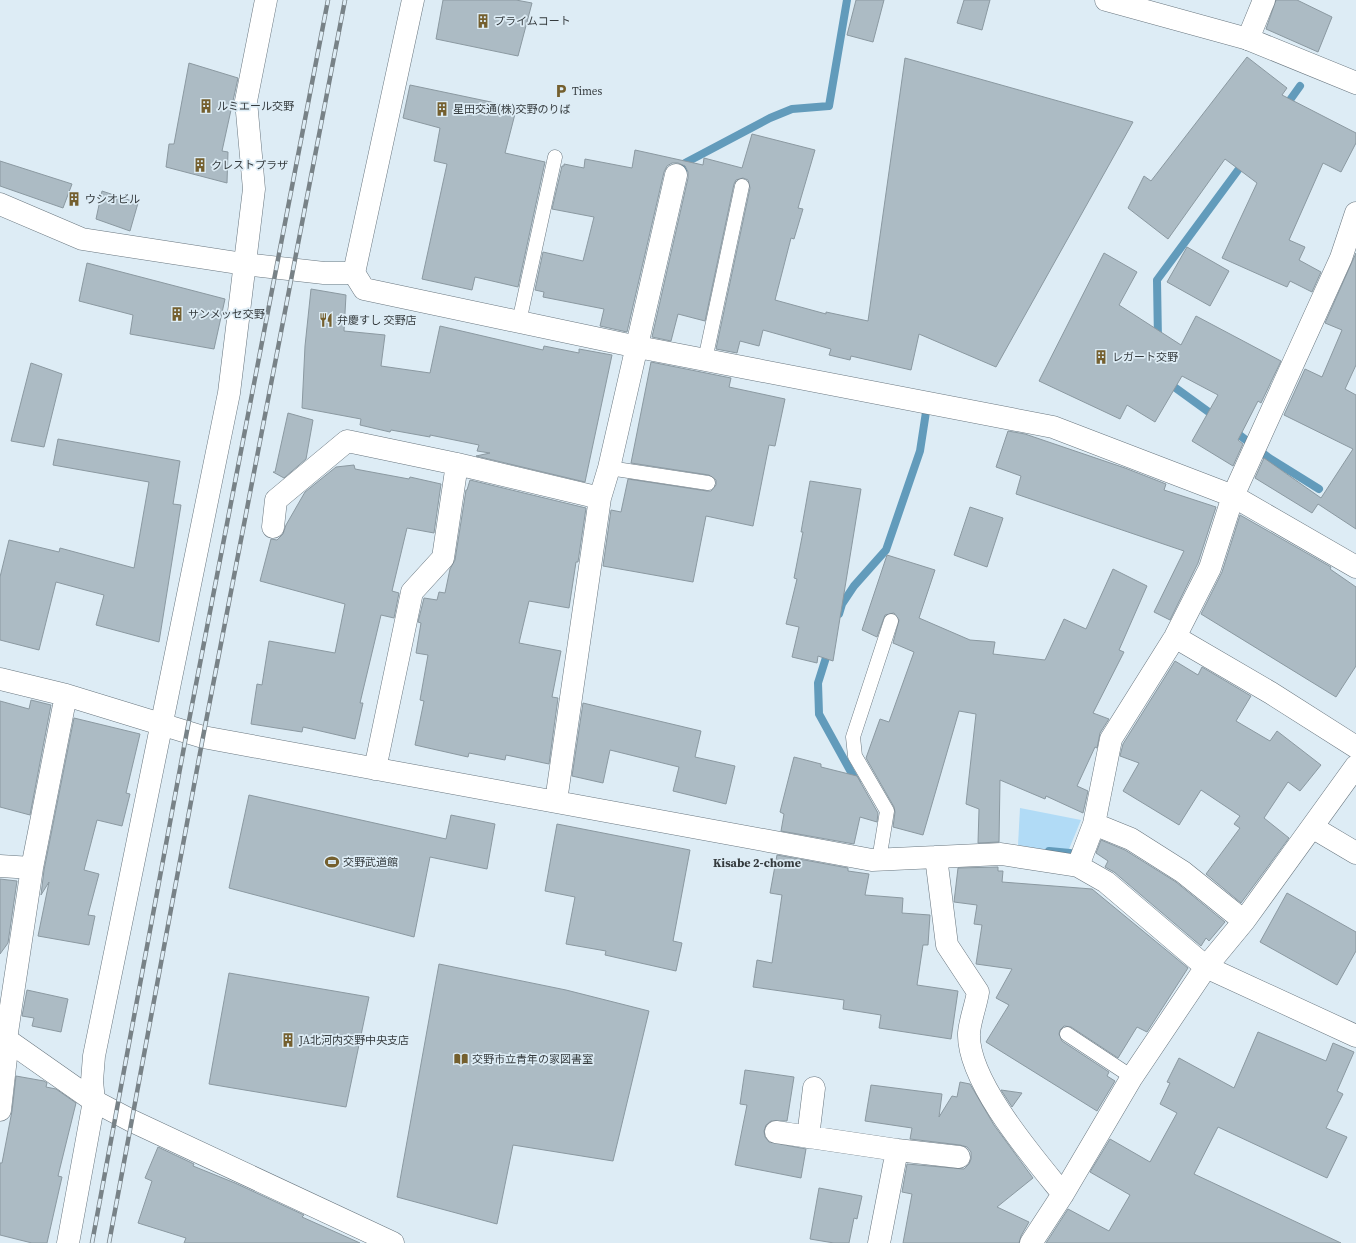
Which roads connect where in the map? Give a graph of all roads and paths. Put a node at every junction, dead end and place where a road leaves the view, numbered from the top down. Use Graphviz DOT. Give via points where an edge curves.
graph roads {
  1 [pos="266,0"];
  2 [pos="413,0"];
  3 [pos="1106,0"];
  4 [pos="1264,0"];
  5 [pos="1248,39"];
  6 [pos="1356,83"];
  7 [pos="556,157"];
  8 [pos="676,175"];
  9 [pos="742,186"];
  10 [pos="0,204"];
  11 [pos="1356,213"];
  12 [pos="1348,262"];
  13 [pos="244,264"];
  14 [pos="354,273"];
  15 [pos="519,322"];
  16 [pos="638,347"];
  17 [pos="705,360"];
  18 [pos="457,464"];
  19 [pos="610,468"];
  20 [pos="708,483"];
  21 [pos="1233,496"];
  22 [pos="600,498"];
  23 [pos="273,527"];
  24 [pos="1356,567"];
  25 [pos="891,621"];
  26 [pos="1175,637"];
  27 [pos="0,679"];
  28 [pos="66,695"];
  29 [pos="163,724"];
  30 [pos="1356,747"];
  31 [pos="1356,766"];
  32 [pos="374,769"];
  33 [pos="556,801"];
  34 [pos="1094,824"];
  35 [pos="1312,827"];
  36 [pos="1356,852"];
  37 [pos="936,857"];
  38 [pos="879,860"];
  39 [pos="0,866"];
  40 [pos="1078,866"];
  41 [pos="32,868"];
  42 [pos="1244,920"];
  43 [pos="1206,967"];
  44 [pos="1067,1034"];
  45 [pos="1356,1036"];
  46 [pos="3,1037"];
  47 [pos="1132,1077"];
  48 [pos="814,1088"];
  49 [pos="1,1098"];
  50 [pos="94,1101"];
  51 [pos="776,1132"];
  52 [pos="808,1137"];
  53 [pos="897,1150"];
  54 [pos="959,1157"];
  55 [pos="1063,1194"];
  56 [pos="383,1241"];
  57 [pos="68,1243"];
  58 [pos="879,1243"];
  59 [pos="1031,1243"];
  1 -- 13 [label="street" via="246,101 254,189"];
  2 -- 14 [label="street"];
  3 -- 5 [label="street"];
  4 -- 5 [label="street"];
  5 -- 6 [label="street"];
  7 -- 15 [label="lane"];
  8 -- 16 [label="street"];
  9 -- 17 [label="lane"];
  10 -- 13 [label="street" via="82,239"];
  11 -- 12 [label="street"];
  12 -- 21 [label="street"];
  13 -- 14 [label="street" via="324,273"];
  13 -- 29 [label="street" via="229,393"];
  14 -- 15 [label="street" via="364,289"];
  15 -- 16 [label="street"];
  16 -- 17 [label="street"];
  16 -- 19 [label="street"];
  17 -- 21 [label="street" via="1053,427"];
  18 -- 22 [label="street"];
  18 -- 23 [label="street" via="347,441 276,500"];
  18 -- 32 [label="street" via="443,558 412,592"];
  19 -- 20 [label="lane"];
  19 -- 22 [label="street"];
  21 -- 24 [label="street"];
  21 -- 26 [label="street" via="1210,568"];
  22 -- 33 [label="street"];
  25 -- 38 [label="lane" via="853,737 855,756 887,811"];
  26 -- 30 [label="street" via="1271,693"];
  26 -- 34 [label="street" via="1111,739"];
  27 -- 28 [label="street"];
  28 -- 29 [label="street"];
  28 -- 41 [label="street"];
  29 -- 32 [label="street" via="203,737"];
  29 -- 50 [label="street" via="94,1056"];
  31 -- 35 [label="street"];
  32 -- 33 [label="street"];
  33 -- 38 [label="street"];
  34 -- 40 [label="street"];
  34 -- 42 [label="street" via="1132,839 1183,872"];
  35 -- 36 [label="street"];
  35 -- 42 [label="street"];
  37 -- 38 [label="street"];
  37 -- 40 [label="street" via="1001,854"];
  37 -- 55 [label="street" via="947,945 978,992 969,1034 973,1065 1022,1144"];
  39 -- 41 [label="street"];
  40 -- 43 [label="street" via="1106,882"];
  41 -- 46 [label="street"];
  42 -- 43 [label="street"];
  43 -- 45 [label="street"];
  43 -- 47 [label="street"];
  44 -- 47 [label="lane"];
  46 -- 49 [label="street" via="7,1049"];
  46 -- 50 [label="street"];
  47 -- 55 [label="street"];
  48 -- 52 [label="street"];
  50 -- 56 [label="street"];
  50 -- 57 [label="street"];
  51 -- 52 [label="street"];
  52 -- 53 [label="street"];
  53 -- 54 [label="street"];
  53 -- 58 [label="street"];
  55 -- 59 [label="street"];
}
